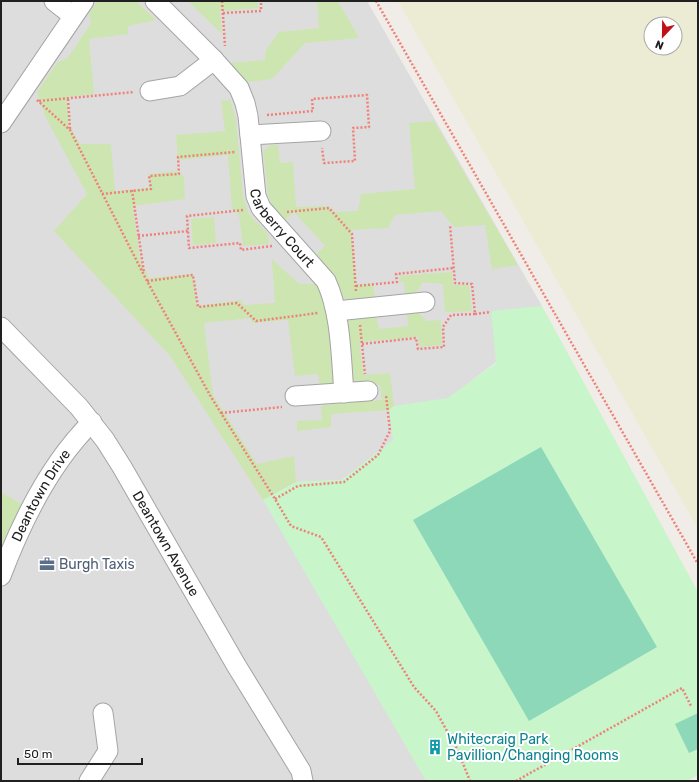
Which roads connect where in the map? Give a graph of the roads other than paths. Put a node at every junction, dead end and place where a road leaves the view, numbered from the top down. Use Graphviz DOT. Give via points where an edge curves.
graph roads {
  1 [pos="54,1"];
  2 [pos="155,1"];
  3 [pos="78,8"];
  4 [pos="214,60"];
  5 [pos="150,91"];
  6 [pos="1,123"];
  7 [pos="321,131"];
  8 [pos="251,143"];
  9 [pos="425,302"];
  10 [pos="336,311"];
  11 [pos="1,327"];
  12 [pos="368,392"];
  13 [pos="344,393"];
  14 [pos="295,396"];
  15 [pos="92,422"];
  16 [pos="1,576"];
  17 [pos="103,712"];
  18 [pos="89,781"];
  19 [pos="303,781"];
  1 -- 3 [label="street"];
  2 -- 4 [label="street, Carberry Court"];
  3 -- 6 [label="street" via="31,96"];
  4 -- 5 [label="street" via="180,86"];
  4 -- 8 [label="street, Carberry Court" via="239,88 248,116"];
  7 -- 8 [label="street"];
  8 -- 10 [label="street, Carberry Court" via="256,196 261,208 326,281"];
  9 -- 10 [label="street"];
  10 -- 13 [label="street, Carberry Court"];
  11 -- 15 [label="street, Deantown Avenue"];
  12 -- 13 [label="street"];
  13 -- 14 [label="street"];
  15 -- 16 [label="street, Deantown Drive" via="72,444 51,474 13,545"];
  15 -- 19 [label="street, Deantown Avenue" via="122,467 236,665 301,771"];
  17 -- 18 [label="street" via="108,751"];
}
